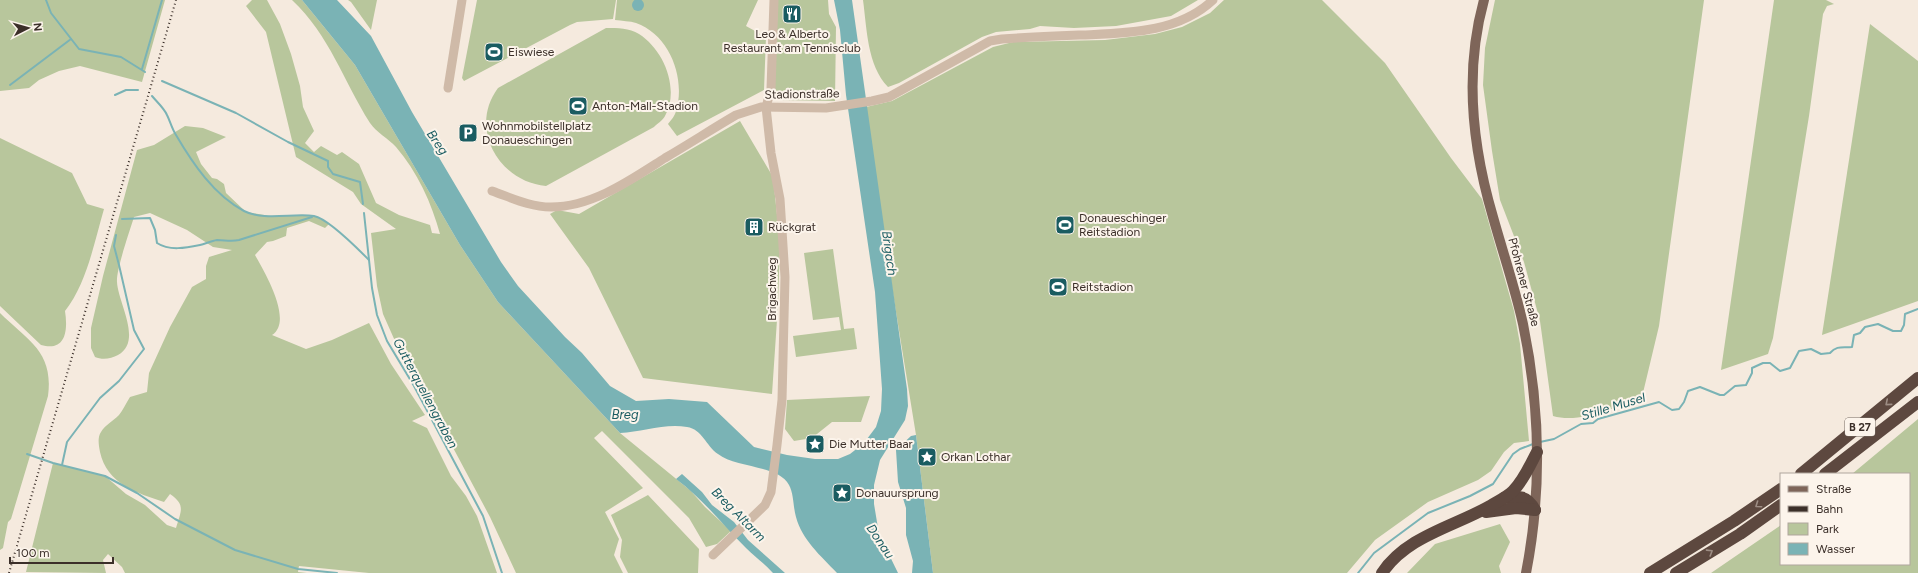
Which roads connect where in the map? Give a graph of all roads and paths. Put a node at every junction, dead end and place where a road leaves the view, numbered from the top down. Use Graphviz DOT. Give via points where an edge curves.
graph roads {
  1 [pos="462,0"];
  2 [pos="774,0"];
  3 [pos="1213,0"];
  4 [pos="1484,0"];
  5 [pos="448,88"];
  6 [pos="766,108"];
  7 [pos="492,191"];
  8 [pos="1918,378"];
  9 [pos="1918,402"];
  10 [pos="1537,452"];
  11 [pos="1802,473"];
  12 [pos="1826,473"];
  13 [pos="1780,489"];
  14 [pos="1504,498"];
  15 [pos="1780,507"];
  16 [pos="1535,510"];
  17 [pos="1475,514"];
  18 [pos="713,555"];
  19 [pos="1382,573"];
  20 [pos="1526,573"];
  21 [pos="1650,573"];
  22 [pos="1677,573"];
  1 -- 5 [label="street"];
  2 -- 6 [label="street, Brigachweg" via="771,89"];
  3 -- 6 [label="street, Stadionstraße" via="1188,17 1165,26 1136,32 1002,38 990,41 904,89 872,101 809,109"];
  4 -- 10 [label="main road, Pfohrener Straße" via="1477,30 1473,68 1472,106 1476,143 1488,198 1523,324 1531,371"];
  6 -- 7 [label="street, Stadionstraße" via="761,107 736,115 627,182 584,201 568,205 538,206"];
  6 -- 18 [label="street, Brigachweg" via="784,240 783,369 773,480 765,505"];
  8 -- 11 [label="highway, B 27, one-way"];
  9 -- 12 [label="highway, B 27"];
  10 -- 14 [label="highway" via="1519,484"];
  10 -- 16 [label="main road, Pfohrener Straße"];
  13 -- 21 [label="highway, one-way" via="1734,521"];
  14 -- 16 [label="highway" via="1525,498 1531,501"];
  14 -- 17 [label="highway"];
  22 -- 15 [label="highway, one-way"];
  16 -- 17 [label="highway" via="1502,509"];
  16 -- 20 [label="main road, Pfohrener Straße"];
  17 -- 19 [label="highway" via="1448,524 1416,542 1393,560"];
}
